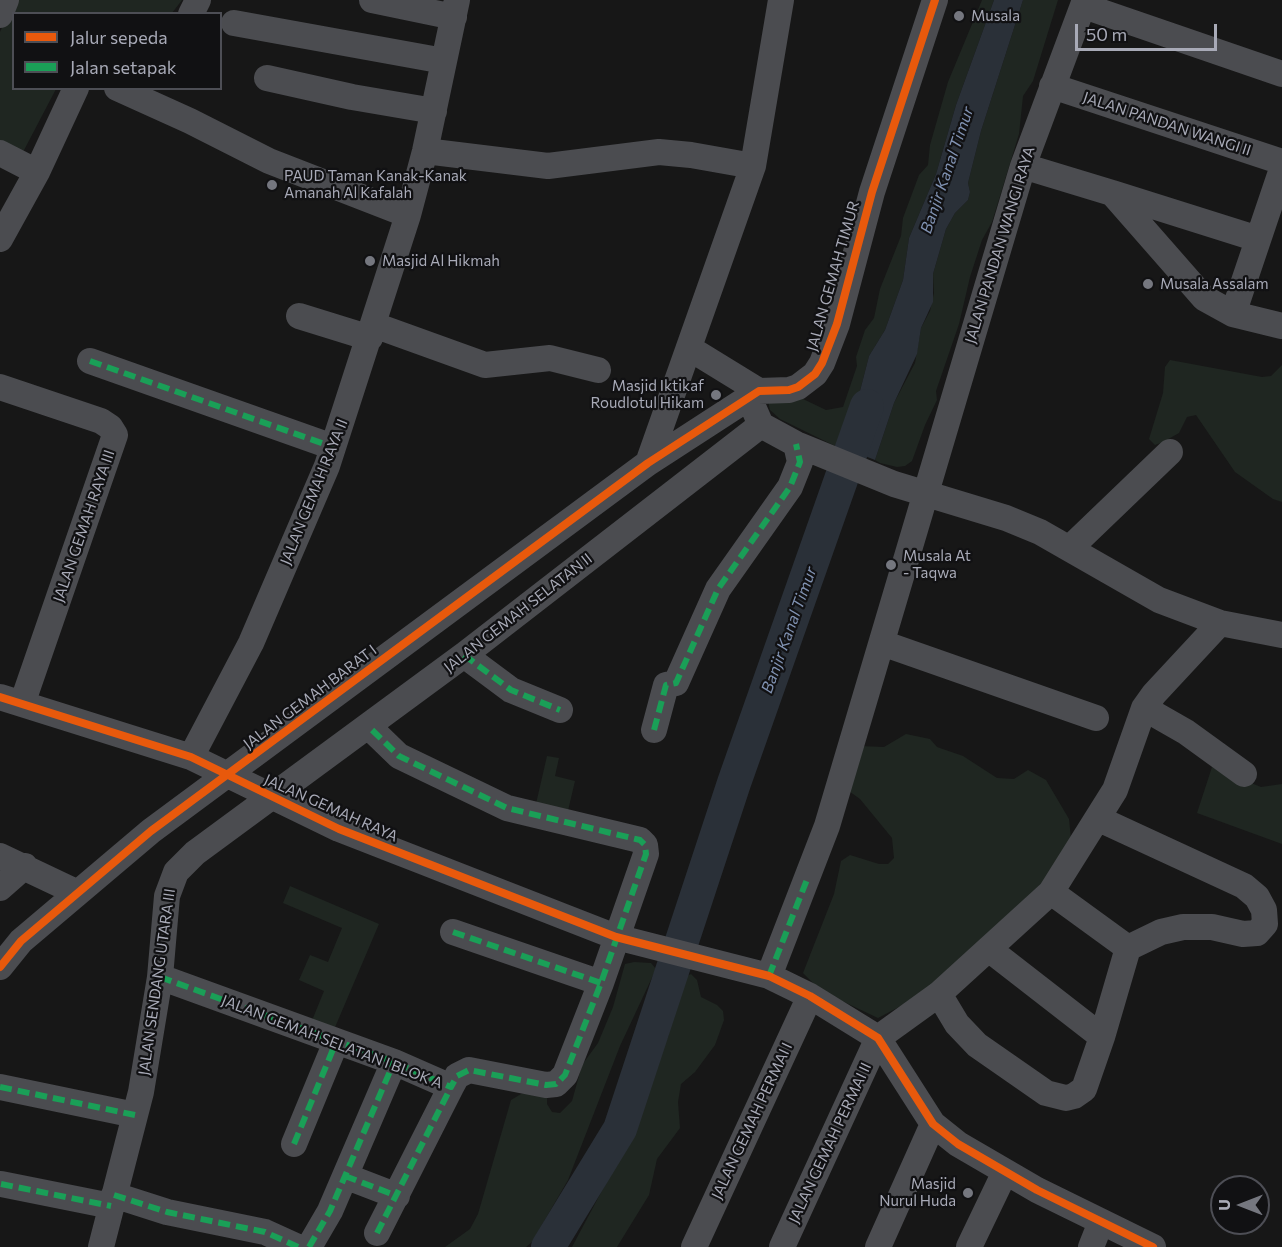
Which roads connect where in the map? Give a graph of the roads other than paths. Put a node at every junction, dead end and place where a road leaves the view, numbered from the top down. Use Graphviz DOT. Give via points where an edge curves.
graph roads {
  1 [pos="6,0"];
  2 [pos="372,0"];
  3 [pos="781,0"];
  4 [pos="935,0"];
  5 [pos="1085,3"];
  6 [pos="456,8"];
  7 [pos="0,15"];
  8 [pos="234,23"];
  9 [pos="444,61"];
  10 [pos="1282,74"];
  11 [pos="267,78"];
  12 [pos="1052,86"];
  13 [pos="75,90"];
  14 [pos="121,90"];
  15 [pos="434,111"];
  16 [pos="425,152"];
  17 [pos="0,153"];
  18 [pos="1282,162"];
  19 [pos="753,166"];
  20 [pos="1023,166"];
  21 [pos="1282,170"];
  22 [pos="37,172"];
  23 [pos="1112,193"];
  24 [pos="408,215"];
  25 [pos="0,239"];
  26 [pos="1258,239"];
  27 [pos="1233,314"];
  28 [pos="298,316"];
  29 [pos="1282,326"];
  30 [pos="372,332"];
  31 [pos="688,348"];
  32 [pos="90,361"];
  33 [pos="598,370"];
  34 [pos="0,387"];
  35 [pos="754,395"];
  36 [pos="761,425"];
  37 [pos="796,444"];
  38 [pos="333,447"];
  39 [pos="1170,452"];
  40 [pos="648,463"];
  41 [pos="925,493"];
  42 [pos="1070,548"];
  43 [pos="1220,623"];
  44 [pos="1282,635"];
  45 [pos="882,643"];
  46 [pos="464,655"];
  47 [pos="11,700"];
  48 [pos="1144,708"];
  49 [pos="560,710"];
  50 [pos="1096,718"];
  51 [pos="368,726"];
  52 [pos="654,730"];
  53 [pos="192,757"];
  54 [pos="1244,774"];
  55 [pos="228,775"];
  56 [pos="272,797"];
  57 [pos="1099,819"];
  58 [pos="0,856"];
  59 [pos="25,866"];
  60 [pos="0,888"];
  61 [pos="1051,892"];
  62 [pos="78,893"];
  63 [pos="453,932"];
  64 [pos="616,937"];
  65 [pos="1128,948"];
  66 [pos="990,950"];
  67 [pos="0,967"];
  68 [pos="769,976"];
  69 [pos="160,977"];
  70 [pos="601,983"];
  71 [pos="939,994"];
  72 [pos="810,996"];
  73 [pos="1102,1037"];
  74 [pos="878,1038"];
  75 [pos="336,1042"];
  76 [pos="394,1062"];
  77 [pos="0,1087"];
  78 [pos="450,1087"];
  79 [pos="135,1115"];
  80 [pos="933,1124"];
  81 [pos="294,1144"];
  82 [pos="1005,1172"];
  83 [pos="345,1176"];
  84 [pos="1,1184"];
  85 [pos="396,1196"];
  86 [pos="113,1201"];
  87 [pos="1101,1222"];
  88 [pos="377,1233"];
  89 [pos="101,1247"];
  90 [pos="298,1247"];
  91 [pos="309,1247"];
  92 [pos="694,1247"];
  93 [pos="782,1247"];
  94 [pos="878,1247"];
  95 [pos="969,1247"];
  96 [pos="1091,1247"];
  97 [pos="1153,1247"];
  1 -- 7 [label="street"];
  2 -- 6 [label="street"];
  3 -- 19 [label="street"];
  4 -- 35 [label="street, JALAN GEMAH TIMUR" via="872,192 837,324 822,363 798,387"];
  5 -- 10 [label="street"];
  5 -- 12 [label="street, JALAN PANDAN WANGI RAYA"];
  6 -- 9 [label="street, JALAN GEMAH RAYA II"];
  8 -- 9 [label="street"];
  9 -- 15 [label="street, JALAN GEMAH RAYA II"];
  11 -- 15 [label="street"];
  12 -- 18 [label="street, JALAN PANDAN WANGI II"];
  12 -- 20 [label="street, JALAN PANDAN WANGI RAYA"];
  13 -- 22 [label="street"];
  14 -- 24 [label="street" via="269,160"];
  15 -- 16 [label="street, JALAN GEMAH RAYA II"];
  16 -- 19 [label="street" via="548,166 674,153"];
  16 -- 24 [label="street, JALAN GEMAH RAYA II"];
  17 -- 22 [label="street"];
  19 -- 31 [label="street"];
  20 -- 23 [label="street"];
  20 -- 41 [label="street, JALAN PANDAN WANGI RAYA"];
  21 -- 26 [label="street"];
  22 -- 25 [label="street"];
  23 -- 26 [label="street"];
  23 -- 27 [label="street" via="1204,298"];
  24 -- 30 [label="street, JALAN GEMAH RAYA II"];
  26 -- 27 [label="street"];
  27 -- 29 [label="street"];
  28 -- 30 [label="street"];
  30 -- 33 [label="street" via="485,365 550,358"];
  30 -- 38 [label="street, JALAN GEMAH RAYA II"];
  31 -- 35 [label="street"];
  31 -- 40 [label="street"];
  32 -- 38 [label="street"];
  34 -- 47 [label="street, JALAN GEMAH RAYA III" via="101,421 115,435"];
  35 -- 36 [label="street"];
  35 -- 40 [label="street, JALAN GEMAH TIMUR"];
  36 -- 37 [label="street"];
  36 -- 46 [label="street, JALAN GEMAH SELATAN II"];
  37 -- 41 [label="street"];
  37 -- 52 [label="street" via="800,462 790,487 718,589 676,683 666,685"];
  38 -- 53 [label="street, JALAN GEMAH RAYA II" via="251,643"];
  39 -- 42 [label="street"];
  40 -- 55 [label="street, JALAN GEMAH BARAT I"];
  41 -- 42 [label="street" via="1006,518"];
  41 -- 45 [label="street, JALAN PANDAN WANGI RAYA"];
  42 -- 43 [label="street" via="1137,590"];
  43 -- 44 [label="street"];
  43 -- 48 [label="street"];
  45 -- 50 [label="street"];
  45 -- 68 [label="street, JALAN PANDAN WANGI RAYA" via="827,826"];
  46 -- 49 [label="street" via="511,690"];
  46 -- 51 [label="street, JALAN GEMAH SELATAN II"];
  47 -- 53 [label="street, JALAN GEMAH RAYA"];
  48 -- 54 [label="street" via="1186,732"];
  48 -- 57 [label="street" via="1123,772"];
  51 -- 56 [label="street, JALAN GEMAH SELATAN II"];
  51 -- 64 [label="street" via="399,756 507,808 640,840 646,854"];
  53 -- 55 [label="street, JALAN GEMAH RAYA"];
  55 -- 56 [label="street, JALAN GEMAH RAYA"];
  55 -- 62 [label="street, JALAN GEMAH BARAT I" via="151,831"];
  56 -- 64 [label="street, JALAN GEMAH RAYA" via="339,829"];
  56 -- 69 [label="street, JALAN SENDANG UTARA III" via="195,853 176,872 167,896"];
  57 -- 61 [label="street"];
  57 -- 65 [label="street" via="1251,891 1264,910 1261,932 1183,927 1161,932"];
  58 -- 59 [label="street"];
  59 -- 60 [label="street"];
  59 -- 62 [label="street"];
  61 -- 65 [label="street"];
  61 -- 66 [label="street"];
  62 -- 67 [label="street, JALAN GEMAH BARAT I" via="21,941"];
  63 -- 70 [label="street"];
  64 -- 68 [label="street, JALAN GEMAH RAYA"];
  64 -- 70 [label="street"];
  65 -- 73 [label="street"];
  66 -- 71 [label="street"];
  66 -- 73 [label="street"];
  68 -- 72 [label="street, JALAN GEMAH RAYA"];
  69 -- 75 [label="street, JALAN GEMAH SELATAN I BLOK A"];
  69 -- 79 [label="street, JALAN SENDANG UTARA III"];
  70 -- 78 [label="street, JALAN GEMAH SELATAN I BLOK A" via="565,1075 556,1084 469,1070 457,1076"];
  71 -- 73 [label="street" via="967,1036 1046,1093 1066,1098 1084,1089"];
  71 -- 74 [label="street"];
  72 -- 74 [label="street, JALAN GEMAH RAYA"];
  72 -- 92 [label="street, JALAN GEMAH PERMAI I"];
  74 -- 80 [label="street"];
  74 -- 93 [label="street, JALAN GEMAH PERMAI II"];
  75 -- 76 [label="street, JALAN GEMAH SELATAN I BLOK A"];
  75 -- 81 [label="street"];
  76 -- 78 [label="street, JALAN GEMAH SELATAN I BLOK A"];
  76 -- 83 [label="street"];
  77 -- 79 [label="street"];
  78 -- 85 [label="street"];
  79 -- 86 [label="street, JALAN SENDANG UTARA III"];
  80 -- 82 [label="street"];
  80 -- 94 [label="street"];
  82 -- 87 [label="street"];
  82 -- 95 [label="street"];
  83 -- 85 [label="street"];
  83 -- 91 [label="street"];
  84 -- 86 [label="street"];
  85 -- 88 [label="street"];
  86 -- 89 [label="street, JALAN SENDANG UTARA III"];
  86 -- 90 [label="street" via="265,1232"];
  87 -- 96 [label="street"];
  87 -- 97 [label="street"];
}
